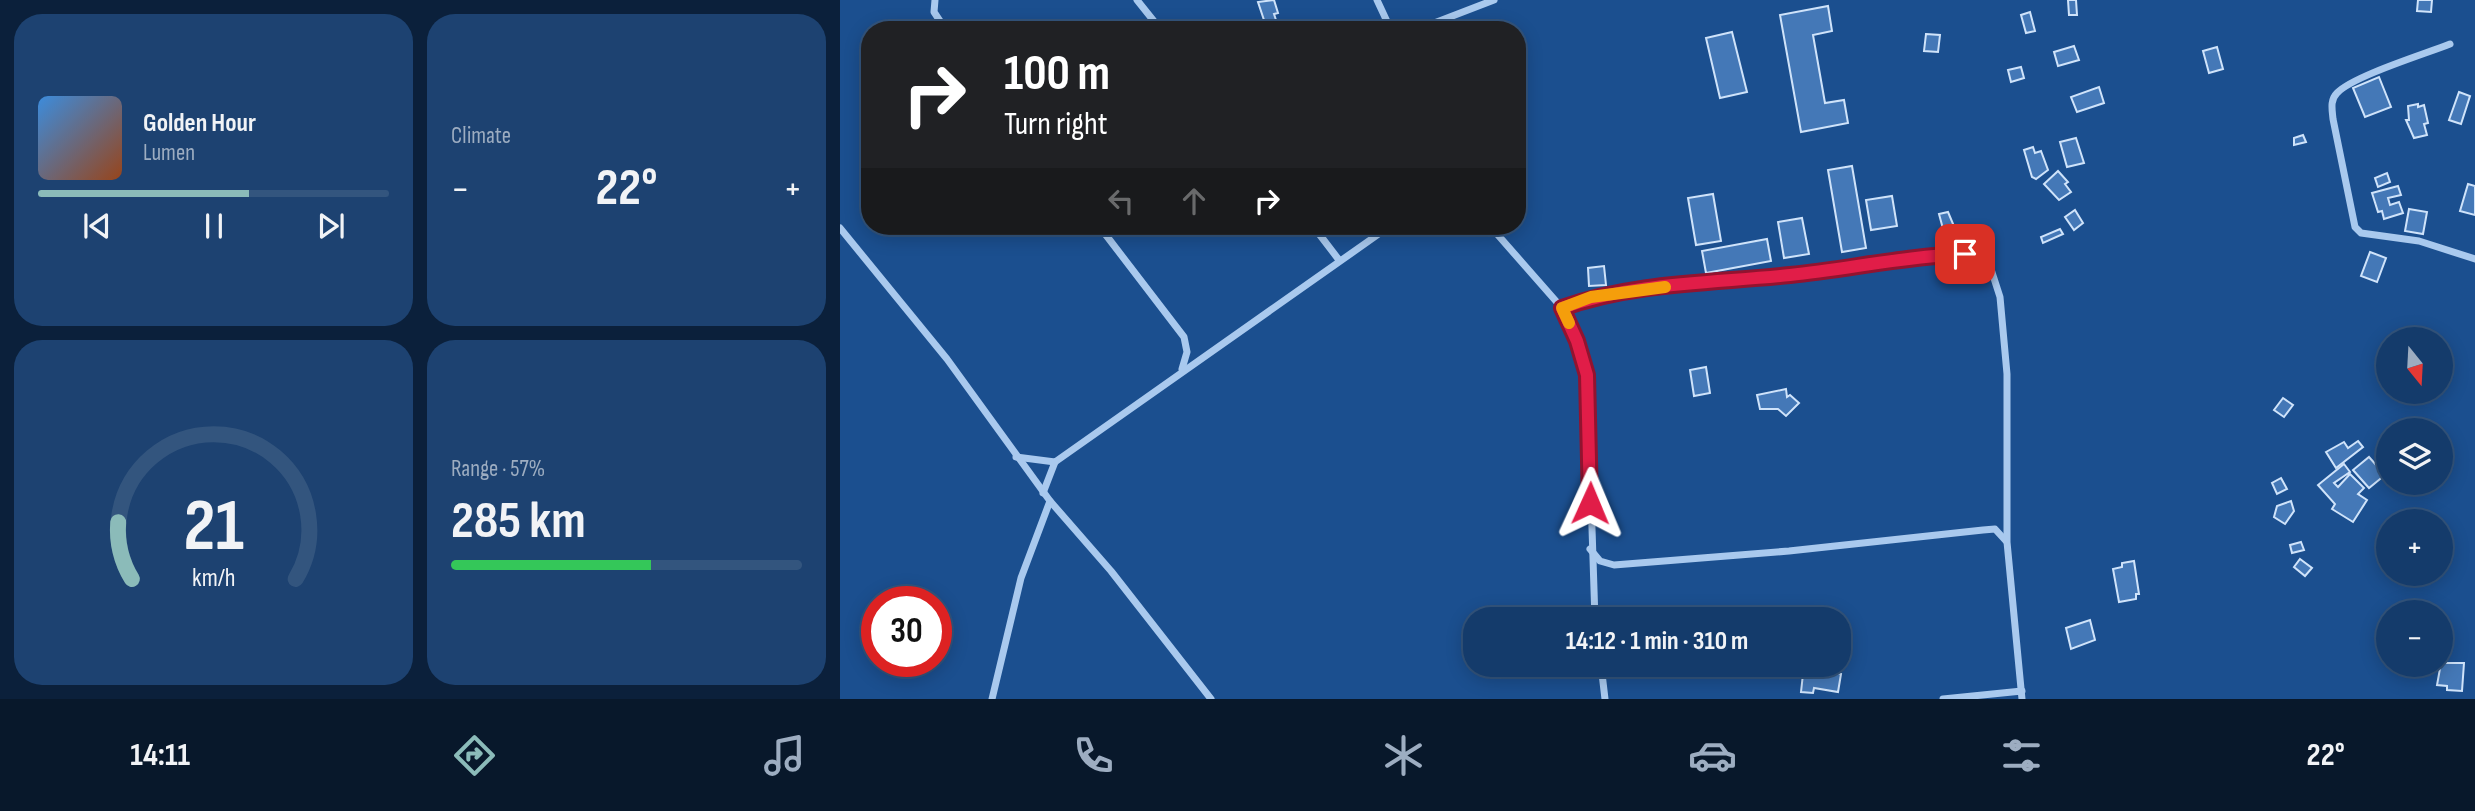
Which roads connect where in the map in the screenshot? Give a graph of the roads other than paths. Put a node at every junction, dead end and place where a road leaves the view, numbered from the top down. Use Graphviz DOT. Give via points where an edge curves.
graph roads {
  1 [pos="935,0"];
  2 [pos="1137,0"];
  3 [pos="1377,0"];
  4 [pos="1494,0"];
  5 [pos="940,21"];
  6 [pos="1154,21"];
  7 [pos="1387,21"];
  8 [pos="1439,21"];
  9 [pos="2450,44"];
  10 [pos="840,229"];
  11 [pos="1106,235"];
  12 [pos="1319,235"];
  13 [pos="1377,235"];
  14 [pos="1498,235"];
  15 [pos="2475,259"];
  16 [pos="1339,260"];
  17 [pos="1562,308"];
  18 [pos="1182,370"];
  19 [pos="1016,457"];
  20 [pos="1055,462"];
  21 [pos="1044,493"];
  22 [pos="1050,501"];
  23 [pos="2007,541"];
  24 [pos="1590,550"];
  25 [pos="1594,607"];
  26 [pos="1602,677"];
  27 [pos="2022,695"];
  28 [pos="992,699"];
  29 [pos="1211,699"];
  30 [pos="1605,699"];
  31 [pos="1943,699"];
  1 -- 5 [label="street" via="934,12"];
  2 -- 6 [label="street"];
  3 -- 7 [label="street"];
  4 -- 8 [label="street"];
  9 -- 15 [label="street" via="2338,91 2332,101 2333,119 2361,233 2419,240"];
  10 -- 19 [label="street" via="947,359"];
  11 -- 18 [label="street" via="1185,337"];
  12 -- 16 [label="street"];
  13 -- 16 [label="street"];
  14 -- 17 [label="street"];
  16 -- 18 [label="street"];
  17 -- 23 [label="street" via="1591,297 1688,284 1793,275 1922,256 1979,257 1995,275 2002,323 2007,374"];
  17 -- 24 [label="street" via="1587,375"];
  18 -- 20 [label="street"];
  19 -- 20 [label="street"];
  19 -- 21 [label="street"];
  20 -- 21 [label="street"];
  21 -- 22 [label="street"];
  22 -- 28 [label="street" via="1021,578"];
  22 -- 29 [label="street"];
  23 -- 24 [label="street" via="1995,529 1614,565 1600,561"];
  23 -- 27 [label="street"];
  24 -- 25 [label="street"];
  26 -- 30 [label="street"];
  27 -- 31 [label="street"];
}
